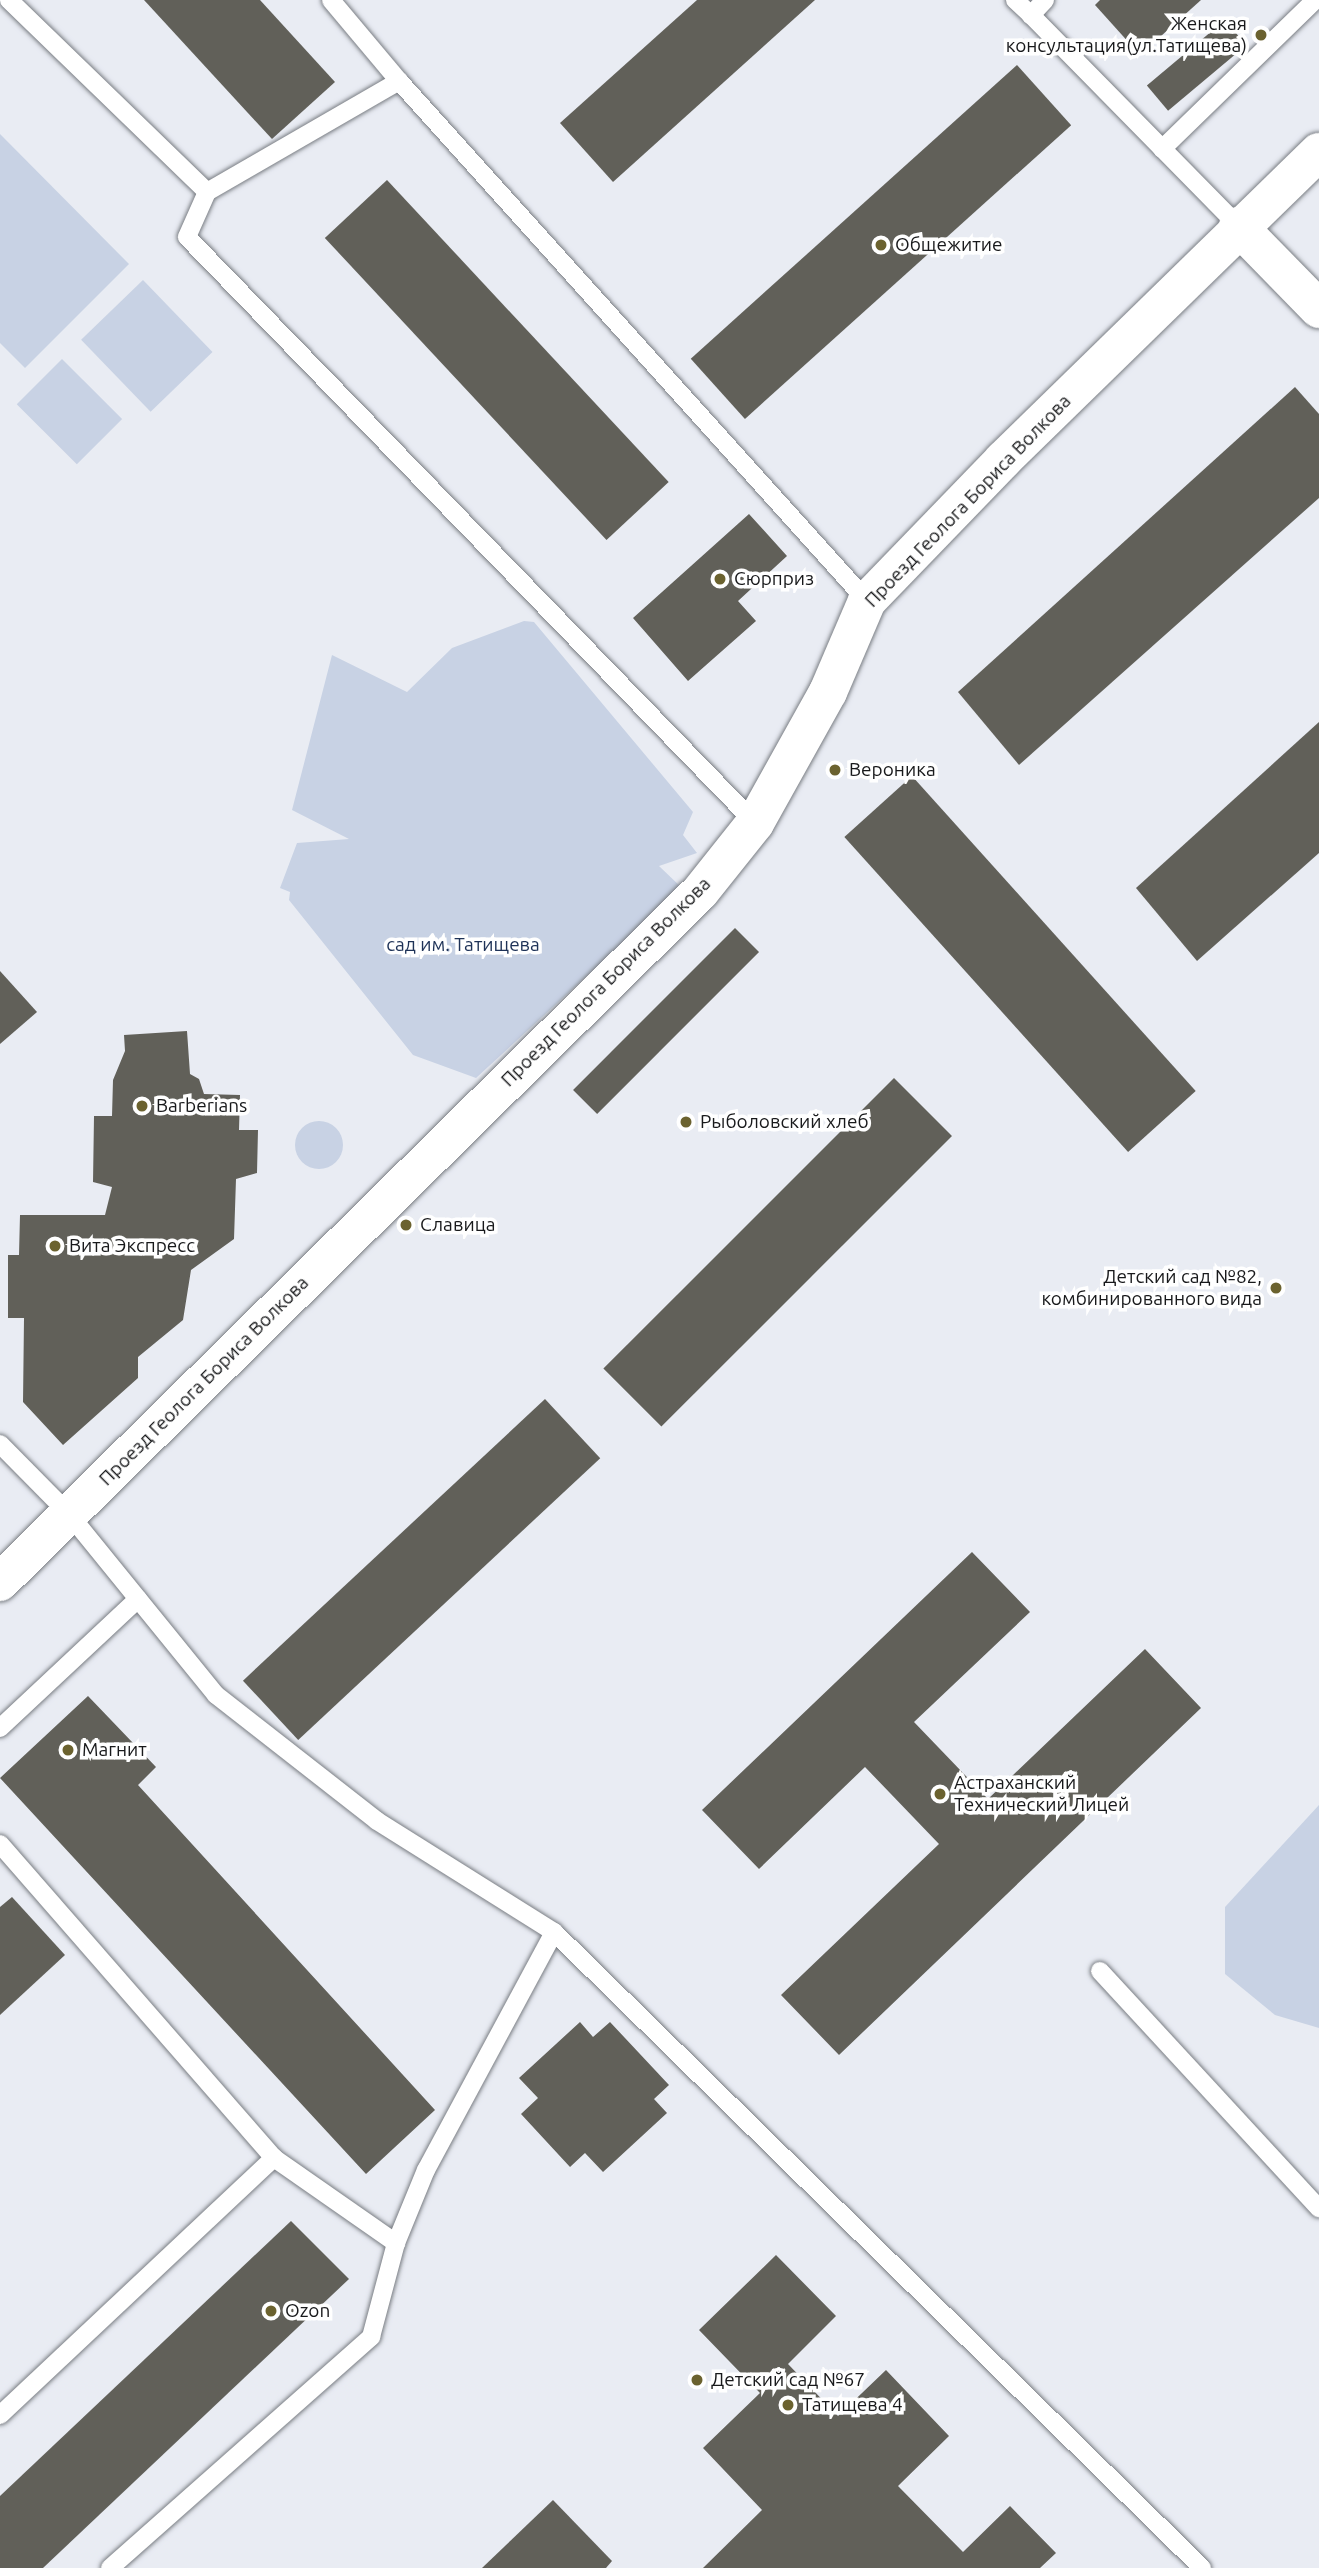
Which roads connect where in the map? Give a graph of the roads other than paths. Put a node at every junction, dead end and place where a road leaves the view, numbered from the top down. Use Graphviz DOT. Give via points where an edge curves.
graph roads {
  1 [pos="9,0"];
  2 [pos="331,0"];
  3 [pos="1016,0"];
  4 [pos="1045,0"];
  5 [pos="1315,0"];
  6 [pos="1031,15"];
  7 [pos="398,81"];
  8 [pos="1162,149"];
  9 [pos="1319,152"];
  10 [pos="207,192"];
  11 [pos="1238,226"];
  12 [pos="1319,309"];
  13 [pos="867,601"];
  14 [pos="755,823"];
  15 [pos="0,1444"];
  16 [pos="69,1514"];
  17 [pos="0,1581"];
  18 [pos="138,1599"];
  19 [pos="0,1728"];
  20 [pos="0,1844"];
  21 [pos="554,1932"];
  22 [pos="1100,1971"];
  23 [pos="274,2158"];
  24 [pos="1317,2201"];
  25 [pos="396,2243"];
  26 [pos="0,2415"];
  27 [pos="110,2568"];
  28 [pos="1202,2568"];
  1 -- 10 [label="lane"];
  2 -- 7 [label="lane"];
  3 -- 6 [label="lane"];
  4 -- 6 [label="lane"];
  5 -- 8 [label="lane"];
  6 -- 8 [label="lane"];
  7 -- 10 [label="lane"];
  7 -- 13 [label="lane"];
  8 -- 11 [label="lane"];
  9 -- 11 [label="street, Проезд Геолога Бориса Волкова"];
  10 -- 14 [label="lane" via="187,237"];
  11 -- 12 [label="street"];
  11 -- 13 [label="street, Проезд Геолога Бориса Волкова"];
  13 -- 14 [label="street, Проезд Геолога Бориса Волкова" via="828,692"];
  14 -- 16 [label="street, Проезд Геолога Бориса Волкова" via="700,892"];
  15 -- 16 [label="lane"];
  16 -- 17 [label="street, Проезд Геолога Бориса Волкова"];
  16 -- 18 [label="lane"];
  18 -- 19 [label="lane"];
  18 -- 21 [label="lane" via="216,1695 377,1821"];
  20 -- 23 [label="lane"];
  21 -- 25 [label="lane" via="426,2170"];
  21 -- 28 [label="lane"];
  22 -- 24 [label="lane"];
  23 -- 25 [label="lane"];
  23 -- 26 [label="lane"];
  25 -- 27 [label="lane" via="371,2337"];
}
